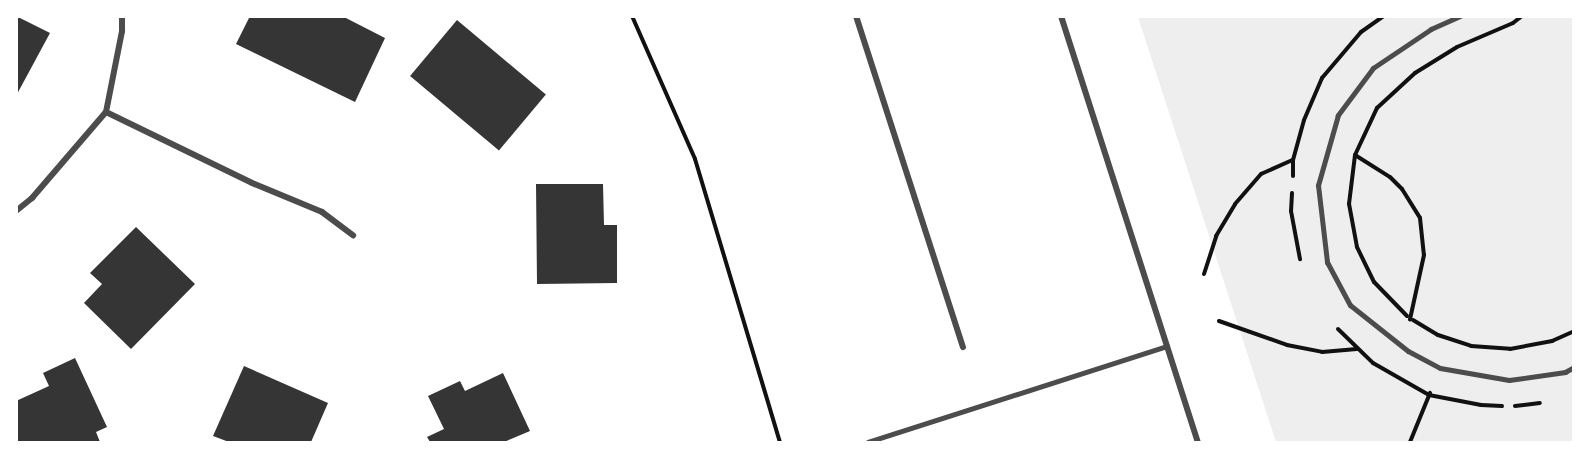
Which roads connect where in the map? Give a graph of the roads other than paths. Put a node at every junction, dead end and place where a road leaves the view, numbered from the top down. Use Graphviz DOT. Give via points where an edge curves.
graph roads {
  1 [pos="122,16"];
  2 [pos="856,16"];
  3 [pos="1061,16"];
  4 [pos="1460,16"];
  5 [pos="106,112"];
  6 [pos="16,211"];
  7 [pos="353,235"];
  8 [pos="1167,346"];
  9 [pos="963,347"];
  10 [pos="1574,367"];
  11 [pos="868,442"];
  12 [pos="1198,442"];
  1 -- 5 [label="street"];
  2 -- 9 [label="street"];
  3 -- 8 [label="street"];
  4 -- 10 [label="street" via="1431,29 1373,68 1338,115 1318,185 1327,262 1350,304 1408,351 1440,368 1509,380 1565,372"];
  5 -- 6 [label="street" via="32,198"];
  5 -- 7 [label="street" via="252,183 322,212"];
  8 -- 11 [label="lane"];
  8 -- 12 [label="street"];
}
